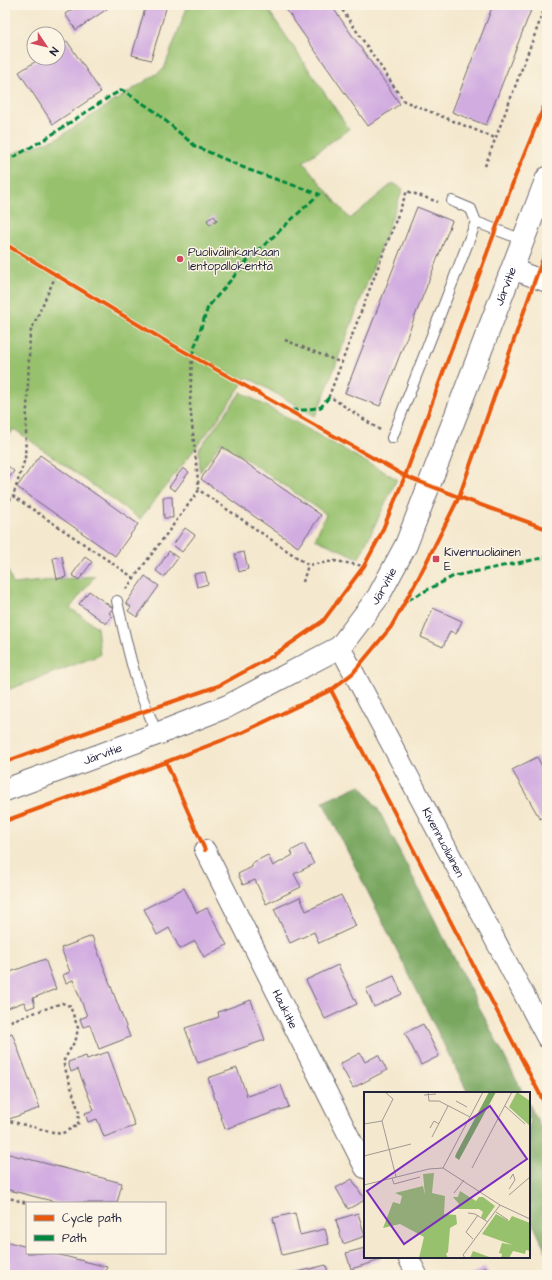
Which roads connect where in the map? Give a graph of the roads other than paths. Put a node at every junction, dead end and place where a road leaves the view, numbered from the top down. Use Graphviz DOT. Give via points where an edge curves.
graph roads {
  1 [pos="547,178"];
  2 [pos="452,201"];
  3 [pos="476,222"];
  4 [pos="523,240"];
  5 [pos="512,269"];
  6 [pos="547,282"];
  7 [pos="392,438"];
  8 [pos="117,601"];
  9 [pos="340,647"];
  10 [pos="157,734"];
  11 [pos="5,790"];
  12 [pos="205,850"];
  13 [pos="547,1038"];
  14 [pos="364,1166"];
  15 [pos="408,1258"];
  16 [pos="417,1275"];
  1 -- 4 [label="street, Järvitie"];
  2 -- 3 [label="lane" via="471,209"];
  3 -- 4 [label="lane"];
  3 -- 7 [label="lane"];
  4 -- 5 [label="street, Järvitie"];
  5 -- 6 [label="street"];
  5 -- 9 [label="street, Järvitie" via="406,544 378,597"];
  8 -- 10 [label="lane" via="127,649 140,692"];
  9 -- 10 [label="street, Järvitie" via="228,706"];
  9 -- 13 [label="street, Kivennuoliainen"];
  10 -- 11 [label="street, Järvitie"];
  12 -- 14 [label="street, Haukitie"];
  15 -- 16 [label="street"];
}
